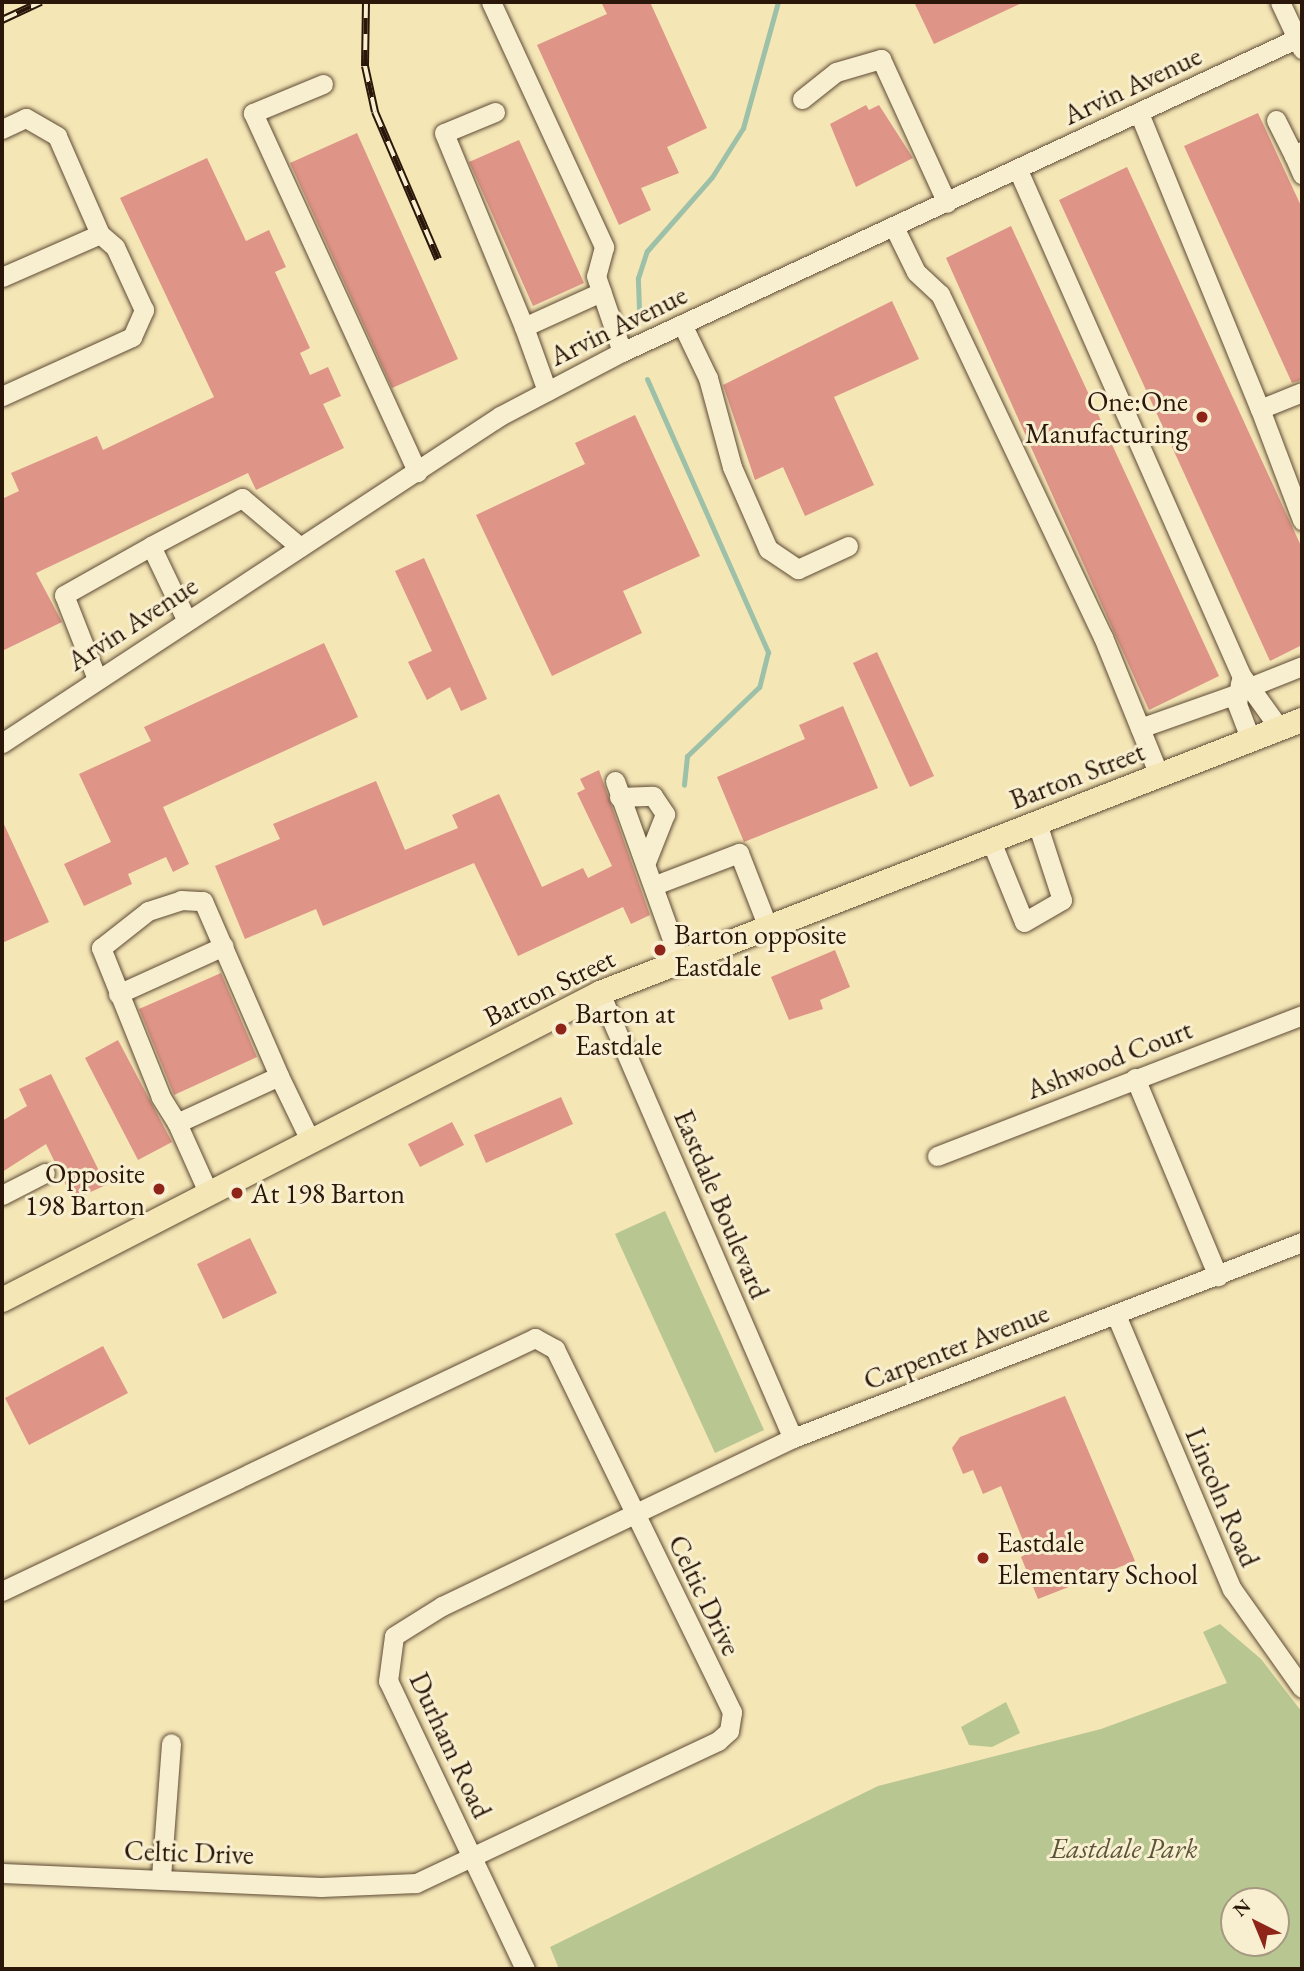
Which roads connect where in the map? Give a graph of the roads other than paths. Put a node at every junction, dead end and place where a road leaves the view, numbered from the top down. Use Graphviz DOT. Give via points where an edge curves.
graph roads {
  1 [pos="491,2"];
  2 [pos="1280,2"];
  3 [pos="1301,41"];
  4 [pos="323,84"];
  5 [pos="802,99"];
  6 [pos="495,111"];
  7 [pos="1139,113"];
  8 [pos="1276,120"];
  9 [pos="2,129"];
  10 [pos="1298,153"];
  11 [pos="1017,170"];
  12 [pos="1302,174"];
  13 [pos="947,203"];
  14 [pos="894,227"];
  15 [pos="100,234"];
  16 [pos="2,277"];
  17 [pos="601,292"];
  18 [pos="682,324"];
  19 [pos="524,327"];
  20 [pos="622,352"];
  21 [pos="547,391"];
  22 [pos="1302,392"];
  23 [pos="2,396"];
  24 [pos="1260,409"];
  25 [pos="416,472"];
  26 [pos="1302,520"];
  27 [pos="151,546"];
  28 [pos="848,546"];
  29 [pos="300,547"];
  30 [pos="187,621"];
  31 [pos="1302,666"];
  32 [pos="97,679"];
  33 [pos="1244,684"];
  34 [pos="1291,725"];
  35 [pos="1140,729"];
  36 [pos="1251,740"];
  37 [pos="2,743"];
  38 [pos="1159,775"];
  39 [pos="1037,823"];
  40 [pos="991,841"];
  41 [pos="646,862"];
  42 [pos="655,886"];
  43 [pos="767,925"];
  44 [pos="224,947"];
  45 [pos="680,959"];
  46 [pos="600,993"];
  47 [pos="118,994"];
  48 [pos="1302,1015"];
  49 [pos="279,1076"];
  50 [pos="1135,1078"];
  51 [pos="177,1123"];
  52 [pos="310,1140"];
  53 [pos="937,1156"];
  54 [pos="45,1173"];
  55 [pos="208,1192"];
  56 [pos="2,1195"];
  57 [pos="1302,1242"];
  58 [pos="1218,1276"];
  59 [pos="2,1300"];
  60 [pos="1116,1315"];
  61 [pos="793,1437"];
  62 [pos="635,1514"];
  63 [pos="2,1591"];
  64 [pos="1302,1688"];
  65 [pos="171,1743"];
  66 [pos="474,1860"];
  67 [pos="2,1873"];
  68 [pos="161,1877"];
  69 [pos="525,1969"];
  1 -- 17 [label="street" via="604,247 596,276"];
  2 -- 3 [label="street"];
  3 -- 7 [label="street, Arvin Avenue"];
  4 -- 25 [label="street" via="253,113"];
  5 -- 13 [label="street" via="836,72 881,59"];
  6 -- 19 [label="street" via="444,133"];
  7 -- 11 [label="street, Arvin Avenue"];
  7 -- 24 [label="street"];
  8 -- 10 [label="street"];
  9 -- 15 [label="street" via="26,118 57,136"];
  10 -- 12 [label="street"];
  11 -- 13 [label="street, Arvin Avenue"];
  11 -- 33 [label="street"];
  13 -- 14 [label="street, Arvin Avenue"];
  14 -- 18 [label="street, Arvin Avenue"];
  14 -- 35 [label="street" via="916,272 940,294"];
  15 -- 16 [label="street"];
  15 -- 23 [label="street" via="115,247 144,310 132,337"];
  17 -- 19 [label="street"];
  17 -- 20 [label="street"];
  18 -- 20 [label="street, Arvin Avenue"];
  18 -- 28 [label="street" via="708,378 732,467 768,549 798,569"];
  19 -- 21 [label="street"];
  20 -- 21 [label="street, Arvin Avenue"];
  21 -- 25 [label="street, Arvin Avenue"];
  22 -- 24 [label="street"];
  24 -- 26 [label="street"];
  25 -- 29 [label="street, Arvin Avenue"];
  27 -- 29 [label="street" via="243,498"];
  27 -- 30 [label="street"];
  27 -- 32 [label="street" via="64,595"];
  29 -- 30 [label="street, Arvin Avenue"];
  30 -- 32 [label="street, Arvin Avenue"];
  31 -- 33 [label="street"];
  32 -- 37 [label="street, Arvin Avenue"];
  33 -- 34 [label="street"];
  33 -- 35 [label="street"];
  33 -- 36 [label="street"];
  34 -- 36 [label="main road, Barton Street"];
  35 -- 38 [label="street"];
  36 -- 38 [label="main road, Barton Street"];
  38 -- 39 [label="main road, Barton Street"];
  39 -- 40 [label="main road, Barton Street"];
  39 -- 40 [label="street" via="1062,900 1024,922"];
  40 -- 43 [label="main road, Barton Street"];
  41 -- 41 [label="street" via="617,789 653,796 665,814"];
  41 -- 42 [label="street"];
  42 -- 43 [label="street" via="739,853"];
  42 -- 45 [label="street"];
  43 -- 45 [label="main road, Barton Street"];
  44 -- 47 [label="street"];
  44 -- 47 [label="street" via="203,901 181,900 148,911 100,948"];
  44 -- 49 [label="street"];
  45 -- 46 [label="main road, Barton Street"];
  46 -- 52 [label="main road, Barton Street"];
  46 -- 61 [label="street, Eastdale Boulevard"];
  47 -- 51 [label="street"];
  48 -- 50 [label="street, Ashwood Court"];
  49 -- 51 [label="street"];
  49 -- 52 [label="street"];
  50 -- 53 [label="street, Ashwood Court"];
  50 -- 58 [label="street"];
  51 -- 55 [label="street"];
  52 -- 55 [label="main road, Barton Street"];
  54 -- 56 [label="street"];
  55 -- 59 [label="main road, Barton Street"];
  57 -- 58 [label="street, Carpenter Avenue"];
  58 -- 60 [label="street, Carpenter Avenue"];
  60 -- 61 [label="street, Carpenter Avenue"];
  60 -- 64 [label="street, Lincoln Road" via="1231,1589"];
  61 -- 62 [label="street, Carpenter Avenue"];
  62 -- 63 [label="street, Celtic Drive" via="555,1349 535,1338"];
  62 -- 66 [label="street, Durham Road" via="408,1623 390,1643 388,1681"];
  62 -- 66 [label="street, Celtic Drive" via="732,1712 729,1731"];
  65 -- 68 [label="street"];
  66 -- 68 [label="street, Celtic Drive" via="393,1887"];
  66 -- 69 [label="street, Durham Road"];
  67 -- 68 [label="street, Celtic Drive"];
}
